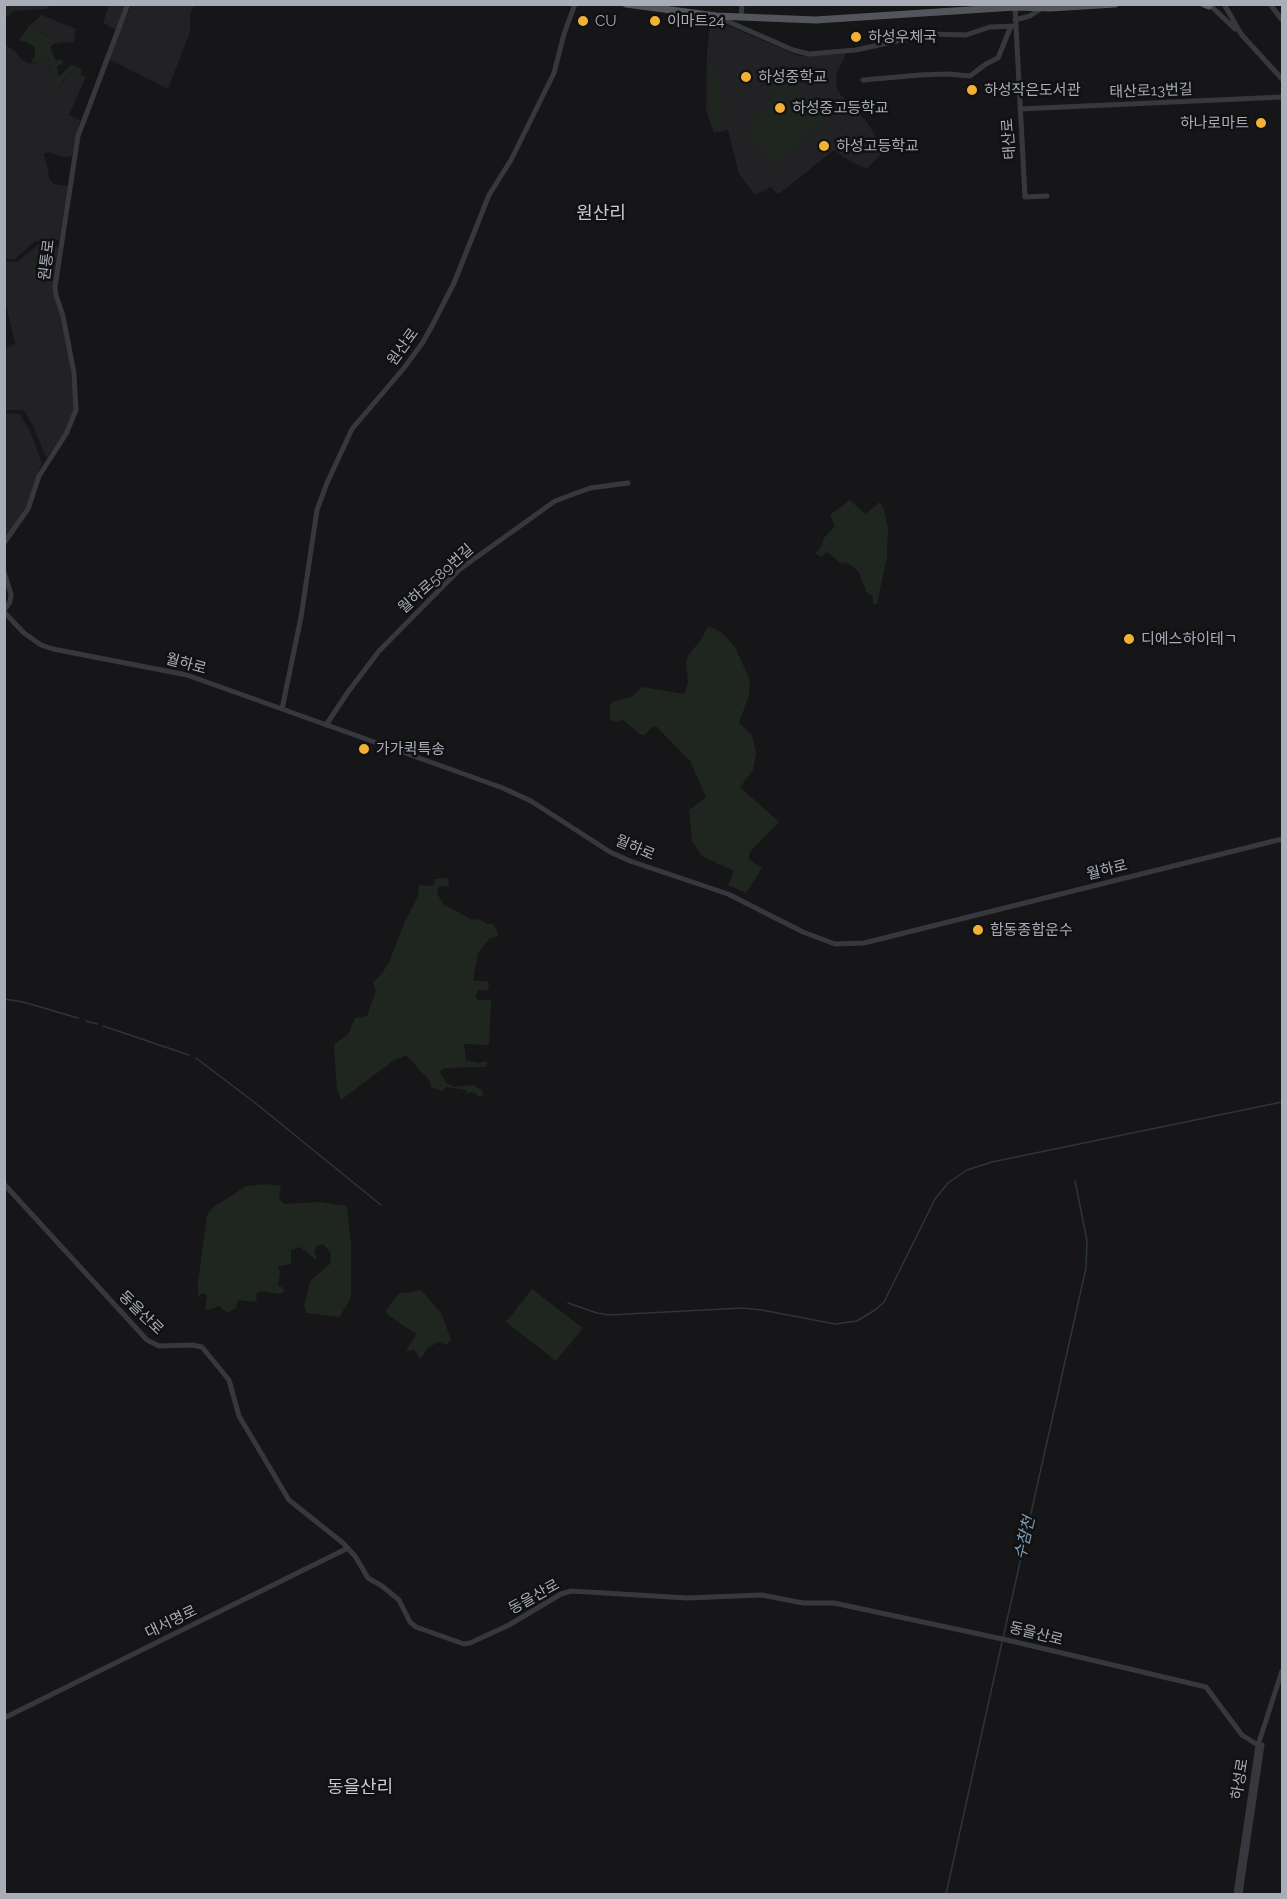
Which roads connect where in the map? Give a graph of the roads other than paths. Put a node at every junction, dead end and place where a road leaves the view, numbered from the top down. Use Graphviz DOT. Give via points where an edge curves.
graph roads {
  1 [pos="128,4"];
  2 [pos="575,4"];
  3 [pos="626,4"];
  4 [pos="742,4"];
  5 [pos="1115,4"];
  6 [pos="1222,4"];
  7 [pos="1269,4"];
  8 [pos="1208,5"];
  9 [pos="1015,7"];
  10 [pos="1042,8"];
  11 [pos="716,16"];
  12 [pos="741,17"];
  13 [pos="1282,20"];
  14 [pos="1014,24"];
  15 [pos="1241,34"];
  16 [pos="1282,78"];
  17 [pos="862,80"];
  18 [pos="1282,97"];
  19 [pos="1020,109"];
  20 [pos="1047,196"];
  21 [pos="628,483"];
  22 [pos="4,543"];
  23 [pos="4,572"];
  24 [pos="4,611"];
  25 [pos="282,710"];
  26 [pos="327,725"];
  27 [pos="1282,839"];
  28 [pos="4,1184"];
  29 [pos="348,1548"];
  30 [pos="1282,1671"];
  31 [pos="1282,1680"];
  32 [pos="4,1718"];
  33 [pos="1260,1746"];
  34 [pos="1238,1894"];
  1 -- 22 [label="street, 원통로" via="78,136 55,287 74,373 76,410 66,434 39,476 28,509"];
  2 -- 25 [label="street, 원산로" via="554,73 489,195 433,324 404,368 352,429 327,483 317,510"];
  3 -- 11 [label="main road"];
  4 -- 12 [label="street"];
  5 -- 10 [label="main road"];
  6 -- 8 [label="street"];
  6 -- 15 [label="street"];
  7 -- 13 [label="street"];
  8 -- 15 [label="street"];
  9 -- 10 [label="main road"];
  9 -- 12 [label="main road" via="832,20"];
  9 -- 14 [label="street, 태산로"];
  10 -- 14 [label="street"];
  11 -- 12 [label="main road"];
  11 -- 14 [label="street" via="793,51 809,54 856,50 929,34 966,35"];
  14 -- 17 [label="street, 태산로" via="998,58 970,76"];
  14 -- 19 [label="street, 태산로"];
  15 -- 16 [label="street"];
  18 -- 19 [label="street, 태산로13번길"];
  19 -- 20 [label="street, 태산로" via="1025,197"];
  21 -- 26 [label="street, 월하로589번길" via="590,488 555,501 460,569 379,651"];
  23 -- 24 [label="street" via="11,590"];
  24 -- 25 [label="street, 월하로" via="41,645 175,672"];
  25 -- 26 [label="street, 월하로"];
  26 -- 27 [label="street, 월하로" via="518,795 610,852 728,894 795,929 836,944 864,943"];
  28 -- 29 [label="street, 동을산로" via="147,1340 159,1346 202,1347 229,1380 239,1416 282,1491"];
  29 -- 32 [label="street, 대서명로"];
  29 -- 33 [label="street, 동을산로" via="368,1578 399,1600 412,1625 464,1644 571,1591 687,1598 762,1595 803,1603 834,1603 1206,1687 1242,1735"];
  30 -- 33 [label="street, 하성로"];
  31 -- 33 [label="street, 하성로"];
  33 -- 34 [label="street, 하성로"];
}
